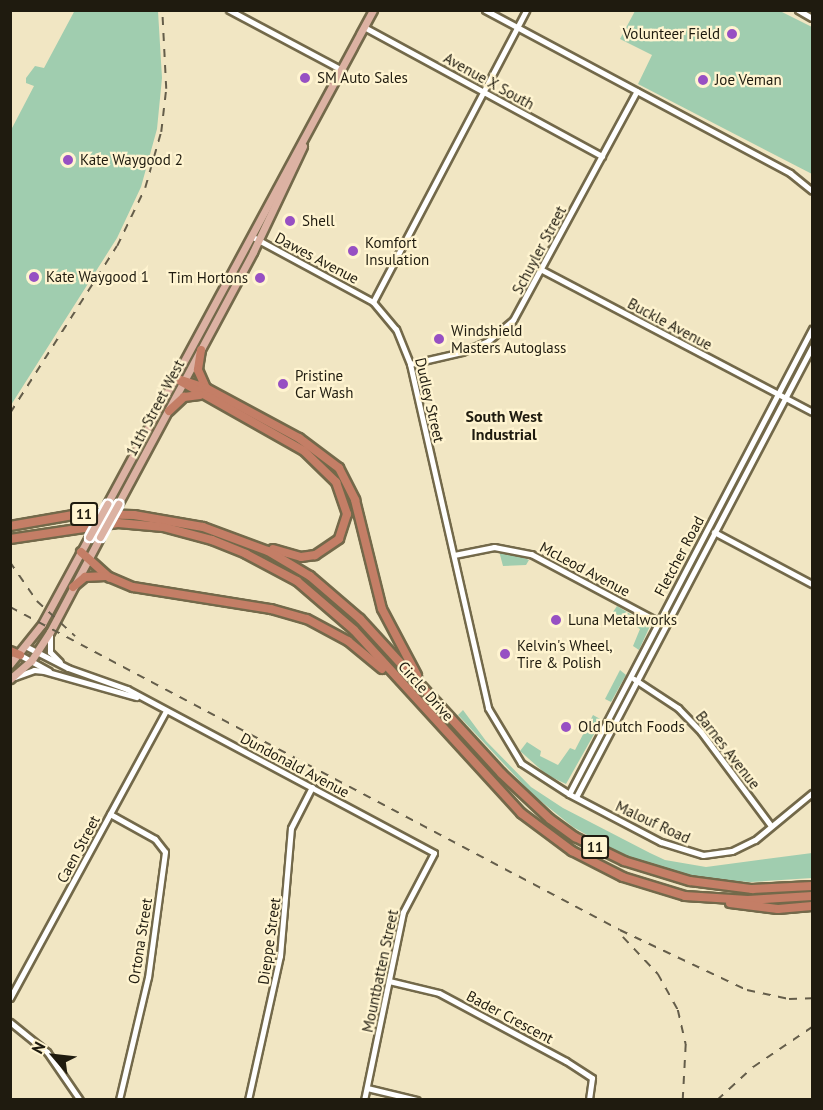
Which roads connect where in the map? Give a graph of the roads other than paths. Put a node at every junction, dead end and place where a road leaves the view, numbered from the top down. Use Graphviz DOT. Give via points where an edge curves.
graph roads {
  1 [pos="229,10"];
  2 [pos="373,10"];
  3 [pos="485,10"];
  4 [pos="526,10"];
  5 [pos="798,10"];
  6 [pos="813,18"];
  7 [pos="364,27"];
  8 [pos="517,27"];
  9 [pos="342,70"];
  10 [pos="637,91"];
  11 [pos="483,92"];
  12 [pos="306,138"];
  13 [pos="602,156"];
  14 [pos="813,191"];
  15 [pos="251,236"];
  16 [pos="259,241"];
  17 [pos="542,270"];
  18 [pos="372,302"];
  19 [pos="813,329"];
  20 [pos="813,347"];
  21 [pos="201,350"];
  22 [pos="410,364"];
  23 [pos="175,378"];
  24 [pos="185,382"];
  25 [pos="203,392"];
  26 [pos="779,395"];
  27 [pos="786,398"];
  28 [pos="170,411"];
  29 [pos="813,412"];
  30 [pos="10,526"];
  31 [pos="707,529"];
  32 [pos="715,532"];
  33 [pos="236,538"];
  34 [pos="10,539"];
  35 [pos="81,552"];
  36 [pos="454,555"];
  37 [pos="87,560"];
  38 [pos="109,577"];
  39 [pos="813,584"];
  40 [pos="74,587"];
  41 [pos="659,622"];
  42 [pos="665,625"];
  43 [pos="50,632"];
  44 [pos="27,647"];
  45 [pos="10,651"];
  46 [pos="37,652"];
  47 [pos="20,655"];
  48 [pos="31,660"];
  49 [pos="10,664"];
  50 [pos="68,668"];
  51 [pos="53,673"];
  52 [pos="630,677"];
  53 [pos="11,679"];
  54 [pos="397,680"];
  55 [pos="636,680"];
  56 [pos="430,695"];
  57 [pos="143,700"];
  58 [pos="166,711"];
  59 [pos="312,787"];
  60 [pos="813,793"];
  61 [pos="569,794"];
  62 [pos="576,797"];
  63 [pos="110,814"];
  64 [pos="771,826"];
  65 [pos="434,853"];
  66 [pos="813,886"];
  67 [pos="686,896"];
  68 [pos="813,896"];
  69 [pos="813,906"];
  70 [pos="389,981"];
  71 [pos="10,998"];
  72 [pos="10,1022"];
  73 [pos="366,1088"];
  74 [pos="78,1100"];
  75 [pos="119,1100"];
  76 [pos="248,1100"];
  77 [pos="364,1100"];
  78 [pos="417,1100"];
  79 [pos="589,1100"];
  1 -- 9 [label="street"];
  2 -- 7 [label="main road, 11th Street West"];
  3 -- 8 [label="street"];
  4 -- 8 [label="street"];
  5 -- 6 [label="street"];
  7 -- 9 [label="main road, 11th Street West"];
  7 -- 11 [label="street, Avenue X South"];
  8 -- 10 [label="street"];
  8 -- 11 [label="street"];
  9 -- 12 [label="main road, 11th Street West"];
  10 -- 13 [label="street, Schuyler Street"];
  10 -- 14 [label="street" via="790,173"];
  11 -- 13 [label="street, Avenue X South"];
  11 -- 18 [label="street"];
  12 -- 15 [label="main road, 11th Street West"];
  12 -- 16 [label="main road, 11th Street West"];
  13 -- 17 [label="street, Schuyler Street"];
  15 -- 16 [label="street, Dawes Avenue"];
  15 -- 23 [label="main road, 11th Street West"];
  16 -- 18 [label="street, Dawes Avenue"];
  16 -- 21 [label="main road, 11th Street West"];
  17 -- 22 [label="street, Schuyler Street" via="513,320 488,341 462,352"];
  17 -- 26 [label="street, Buckle Avenue"];
  18 -- 22 [label="street, Dudley Street" via="396,329"];
  19 -- 26 [label="street, Fletcher Road"];
  20 -- 27 [label="street, Fletcher Road"];
  21 -- 24 [label="main road, 11th Street West"];
  21 -- 25 [label="highway" via="198,370"];
  22 -- 36 [label="street, Dudley Street"];
  23 -- 24 [label="highway"];
  23 -- 35 [label="main road, 11th Street West, bridge"];
  24 -- 25 [label="highway"];
  24 -- 28 [label="main road, 11th Street West"];
  25 -- 28 [label="highway" via="184,397"];
  25 -- 33 [label="highway" via="315,459 331,474 345,500 344,530 333,545 315,555 301,557"];
  25 -- 56 [label="highway" via="305,441 339,468 355,500 382,609"];
  26 -- 27 [label="street, Buckle Avenue"];
  26 -- 31 [label="street, Fletcher Road"];
  27 -- 29 [label="street"];
  27 -- 32 [label="street, Fletcher Road"];
  28 -- 37 [label="main road, 11th Street West, bridge"];
  30 -- 33 [label="highway, Circle Drive / 11" via="79,514 134,515 203,527"];
  31 -- 32 [label="street"];
  31 -- 41 [label="street, Fletcher Road"];
  32 -- 39 [label="street"];
  32 -- 42 [label="street, Fletcher Road"];
  33 -- 56 [label="highway, Circle Drive / 11" via="268,551 322,585 374,632"];
  34 -- 54 [label="highway, Circle Drive / 11" via="118,523 163,527 212,540 297,581 354,630"];
  35 -- 37 [label="highway"];
  35 -- 44 [label="main road, 11th Street West"];
  36 -- 41 [label="street, McLeod Avenue" via="494,547 531,554"];
  36 -- 61 [label="street, Dudley Street" via="484,695 495,725 521,763"];
  37 -- 38 [label="highway"];
  37 -- 40 [label="main road, 11th Street West"];
  38 -- 40 [label="highway" via="85,577"];
  38 -- 54 [label="highway" via="143,590 289,613 348,641"];
  40 -- 43 [label="main road, 11th Street West"];
  41 -- 42 [label="street, McLeod Avenue"];
  41 -- 52 [label="street, Fletcher Road"];
  42 -- 55 [label="street, Fletcher Road"];
  43 -- 46 [label="main road, 11th Street West"];
  43 -- 50 [label="street" via="50,652"];
  44 -- 46 [label="street, Dundonald Avenue"];
  44 -- 47 [label="main road, 11th Street West"];
  45 -- 47 [label="highway"];
  46 -- 48 [label="main road, 11th Street West"];
  46 -- 50 [label="street, Dundonald Avenue"];
  47 -- 48 [label="street, Dundonald Avenue"];
  47 -- 49 [label="main road, 11th Street West"];
  48 -- 51 [label="street, Dundonald Avenue"];
  48 -- 53 [label="main road, 11th Street West"];
  50 -- 57 [label="street, Dundonald Avenue" via="128,689"];
  51 -- 53 [label="street, Dundonald Avenue" via="34,670"];
  51 -- 57 [label="street, Dundonald Avenue"];
  52 -- 55 [label="street, Barnes Avenue"];
  52 -- 61 [label="street, Fletcher Road"];
  54 -- 67 [label="highway, Circle Drive / 11" via="521,813 548,834 600,867"];
  55 -- 62 [label="street, Fletcher Road"];
  55 -- 64 [label="street, Barnes Avenue" via="678,708 701,732"];
  56 -- 66 [label="highway, Circle Drive / 11" via="530,801 550,819 594,846 655,872 726,888"];
  57 -- 58 [label="street, Dundonald Avenue"];
  58 -- 59 [label="street, Dundonald Avenue"];
  58 -- 63 [label="street, Caen Street"];
  59 -- 65 [label="street, Dundonald Avenue"];
  59 -- 76 [label="street, Dieppe Street" via="291,828 280,956"];
  60 -- 64 [label="street, Malouf Road"];
  61 -- 62 [label="street, Dudley Street"];
  62 -- 64 [label="street, Malouf Road" via="669,845 703,855 742,847"];
  63 -- 71 [label="street, Caen Street"];
  63 -- 75 [label="street, Ortona Street" via="155,838 165,852 148,977"];
  65 -- 70 [label="street, Mountbatten Street" via="403,912"];
  67 -- 68 [label="highway, Circle Drive / 11" via="748,900"];
  67 -- 69 [label="highway" via="755,907"];
  70 -- 73 [label="street, Mountbatten Street"];
  70 -- 79 [label="street, Bader Crescent" via="439,993 581,1070 595,1083"];
  72 -- 74 [label="street" via="47,1052"];
  73 -- 77 [label="street, Mountbatten Street"];
  73 -- 78 [label="street"];
}
